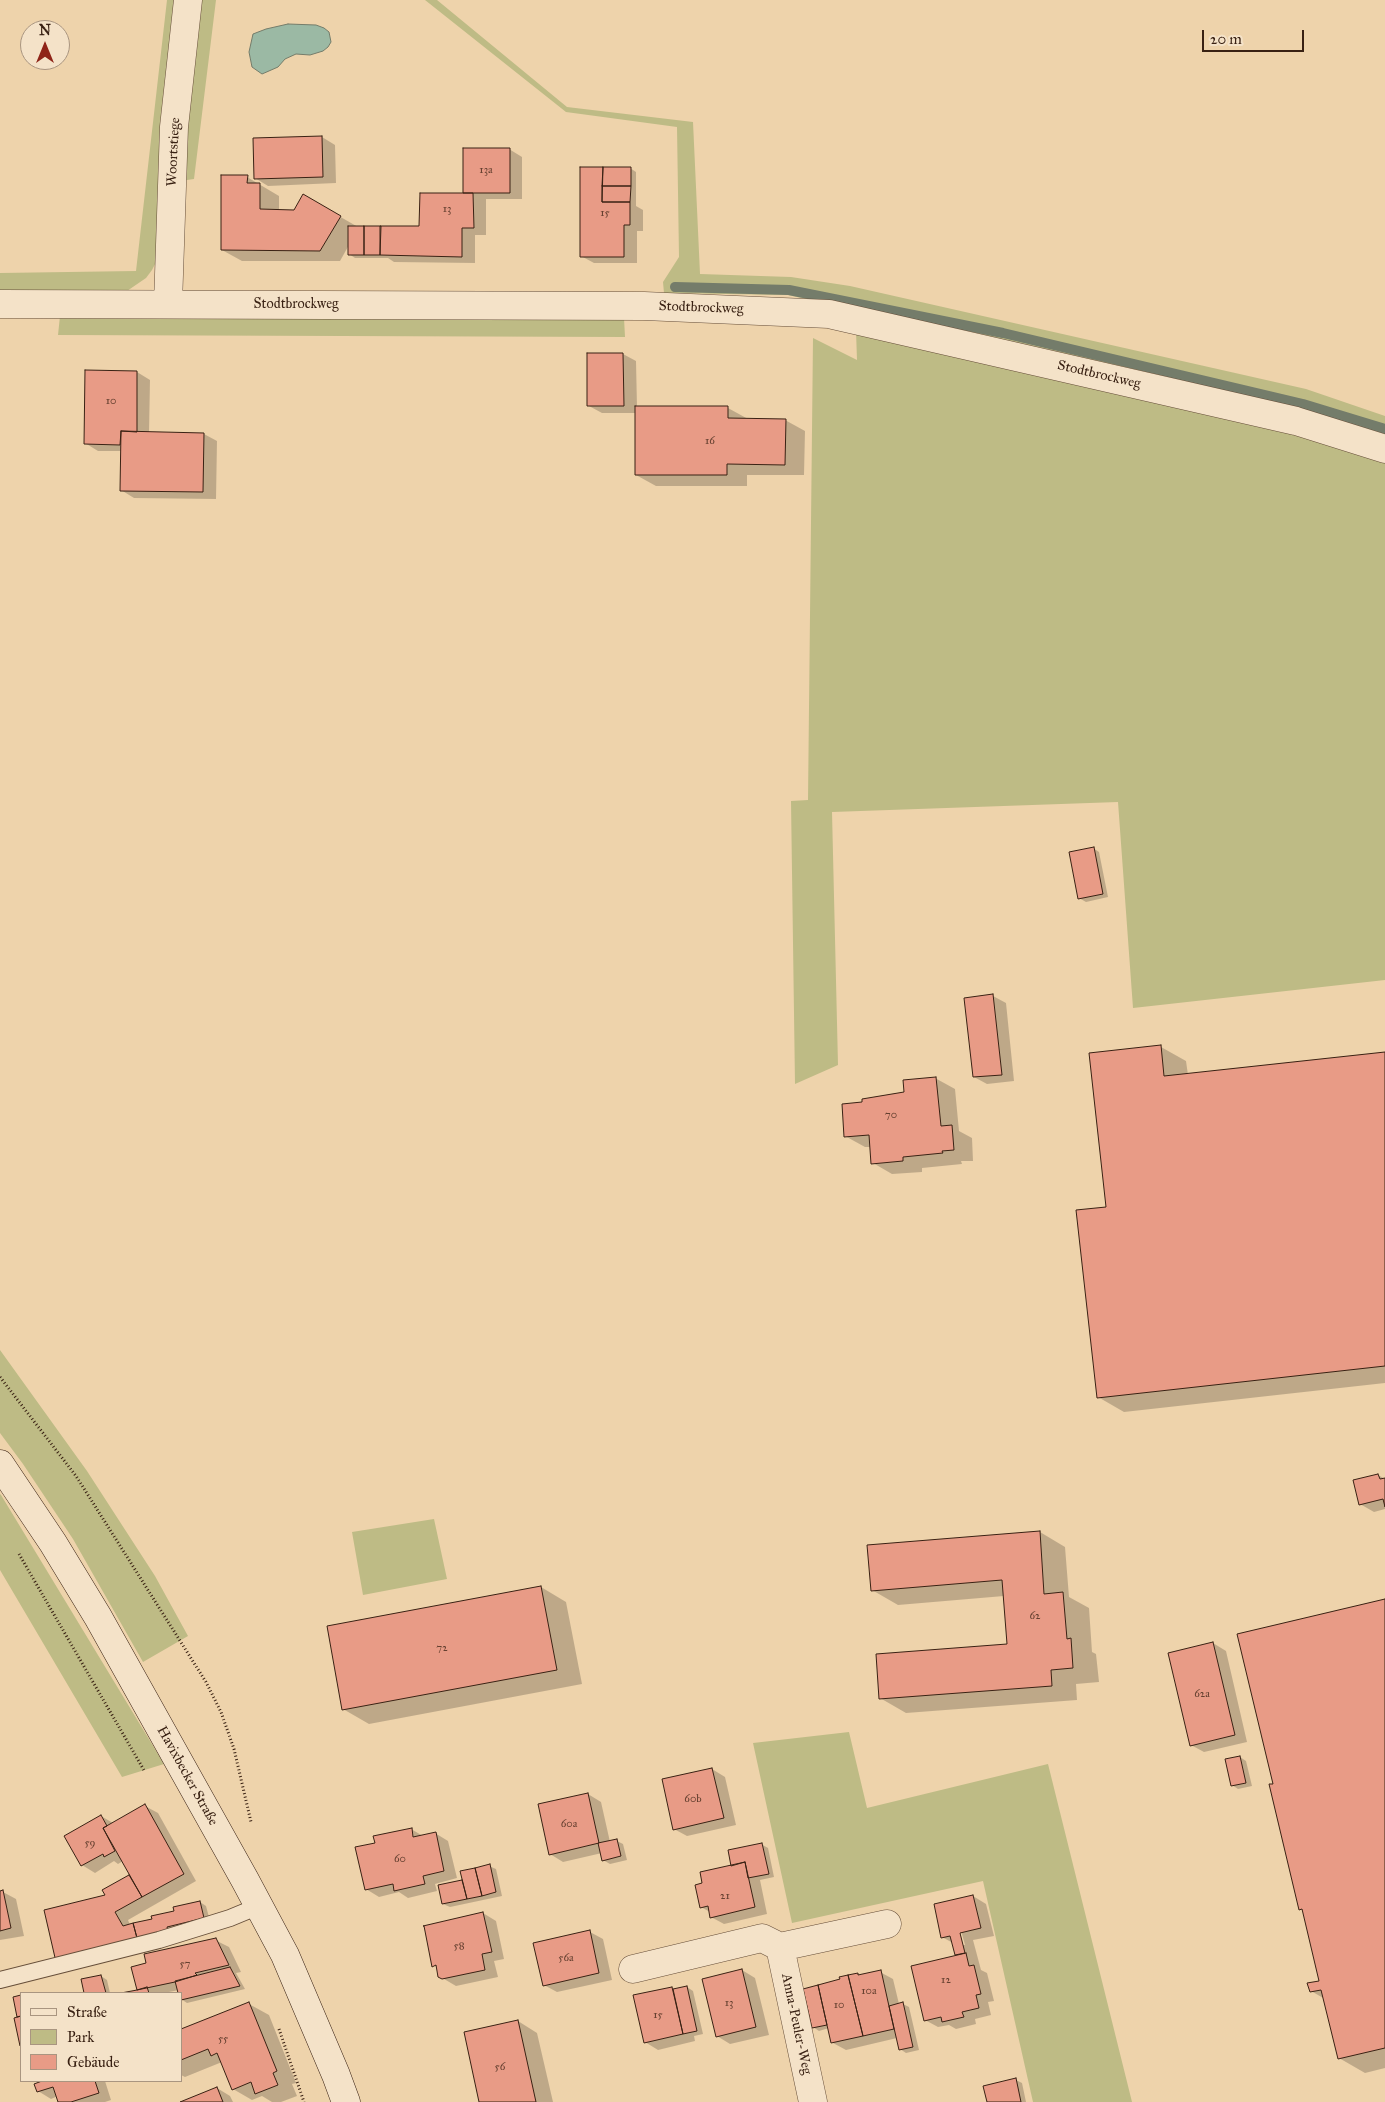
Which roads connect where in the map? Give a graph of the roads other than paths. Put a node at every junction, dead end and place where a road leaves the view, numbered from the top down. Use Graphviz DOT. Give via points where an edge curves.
graph roads {
  1 [pos="188,0"];
  2 [pos="0,304"];
  3 [pos="168,304"];
  4 [pos="1385,449"];
  5 [pos="0,1464"];
  6 [pos="259,1906"];
  7 [pos="887,1924"];
  8 [pos="780,1947"];
  9 [pos="633,1968"];
  10 [pos="0,1980"];
  11 [pos="346,2102"];
  12 [pos="813,2102"];
  1 -- 3 [label="street, Woortstiege" via="174,127"];
  2 -- 3 [label="street, Stodtbrockweg"];
  3 -- 4 [label="street, Stodtbrockweg" via="662,306 829,314 1296,421"];
  5 -- 6 [label="street, Havixbecker Straße" via="98,1617"];
  6 -- 10 [label="lane" via="159,1940"];
  6 -- 11 [label="street, Havixbecker Straße" via="285,1955"];
  7 -- 8 [label="street"];
  8 -- 9 [label="street" via="762,1938"];
  8 -- 12 [label="street, Anna-Peuler-Weg"];
}
